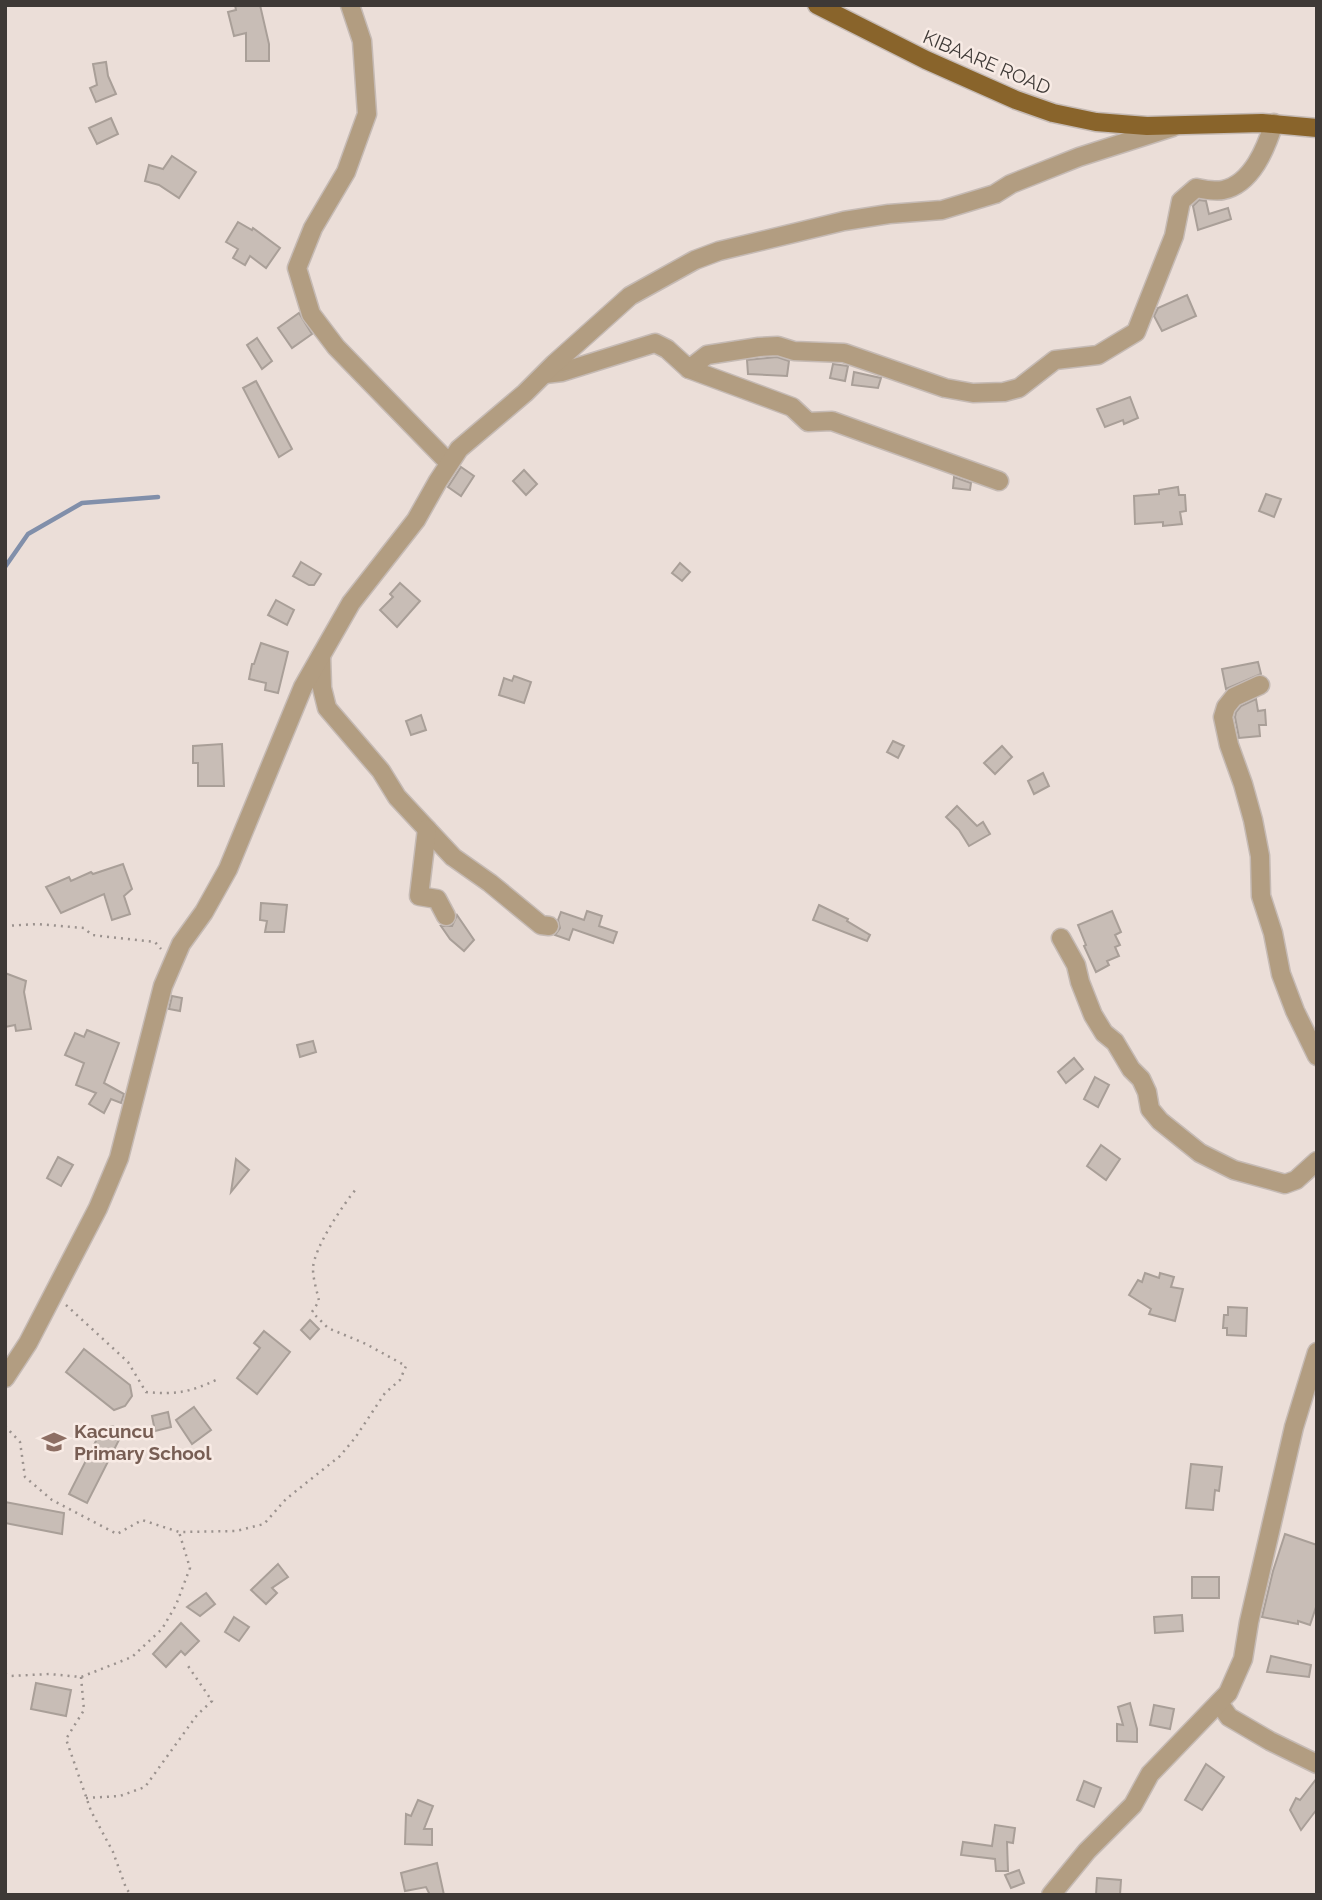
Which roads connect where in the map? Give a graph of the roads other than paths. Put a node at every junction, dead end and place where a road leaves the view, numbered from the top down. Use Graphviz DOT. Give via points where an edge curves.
graph roads {
  1 [pos="350,5"];
  2 [pos="817,5"];
  3 [pos="1273,123"];
  4 [pos="1180,125"];
  5 [pos="1317,128"];
  6 [pos="689,369"];
  7 [pos="545,374"];
  8 [pos="449,463"];
  9 [pos="999,481"];
  10 [pos="321,656"];
  11 [pos="1260,685"];
  12 [pos="426,829"];
  13 [pos="446,916"];
  14 [pos="549,926"];
  15 [pos="1061,938"];
  16 [pos="1317,1056"];
  17 [pos="1317,1161"];
  18 [pos="1317,1352"];
  19 [pos="5,1378"];
  20 [pos="1219,1703"];
  21 [pos="1317,1764"];
  22 [pos="1051,1895"];
  1 -- 8 [label="street" via="362,41 367,114 346,172 297,268 311,314"];
  2 -- 4 [label="main road, KIBAARE ROAD" via="926,60 1053,113 1096,122"];
  3 -- 4 [label="main road, KIBAARE ROAD"];
  3 -- 5 [label="main road, KIBAARE ROAD"];
  3 -- 6 [label="street" via="1267,147 1241,184 1222,191 1196,188 1181,201 1174,236 1136,332 1098,355 1055,360 1019,388 1004,392 945,388 844,353 778,346 707,355"];
  4 -- 7 [label="street" via="1079,157 995,194 942,210 844,220 695,260 630,296"];
  6 -- 7 [label="street" via="654,342"];
  6 -- 9 [label="street" via="792,407 808,422 832,421"];
  7 -- 8 [label="street"];
  8 -- 10 [label="street" via="416,520 351,603"];
  10 -- 12 [label="street" via="327,708"];
  10 -- 19 [label="street" via="303,687 228,869 172,962 119,1158 98,1208"];
  11 -- 16 [label="street" via="1234,697 1223,717 1253,820 1261,896 1281,974"];
  12 -- 13 [label="street" via="419,896 437,899"];
  12 -- 14 [label="street" via="453,857 541,925"];
  15 -- 17 [label="street" via="1093,1015 1141,1079 1150,1109 1160,1121 1200,1153 1234,1170 1285,1184"];
  18 -- 20 [label="street" via="1294,1427 1243,1659"];
  20 -- 21 [label="street" via="1229,1717"];
  20 -- 22 [label="street" via="1150,1774 1133,1805"];
}
